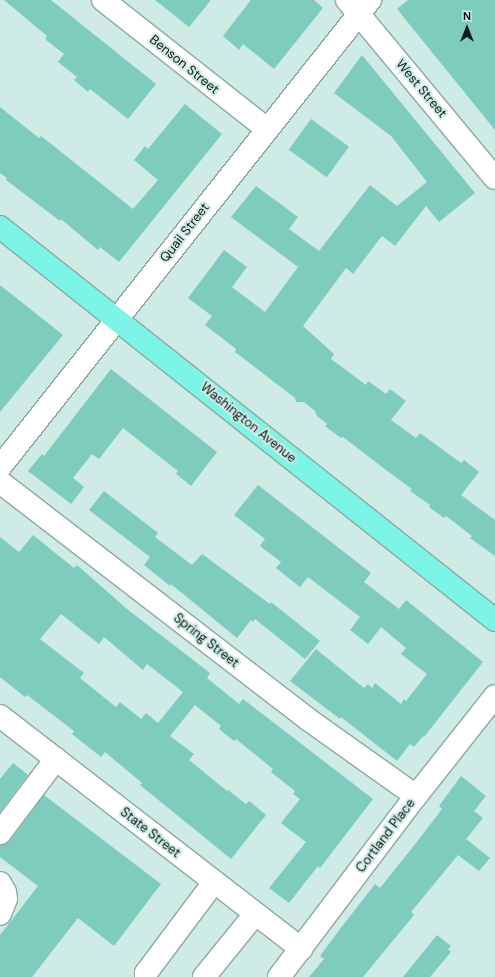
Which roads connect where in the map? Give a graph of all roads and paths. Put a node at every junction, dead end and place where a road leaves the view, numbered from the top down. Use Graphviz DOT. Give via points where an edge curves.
graph roads {
  1 [pos="103,0"];
  2 [pos="358,5"];
  3 [pos="267,129"];
  4 [pos="495,178"];
  5 [pos="0,226"];
  6 [pos="118,319"];
  7 [pos="0,467"];
  8 [pos="0,482"];
  9 [pos="495,620"];
  10 [pos="495,696"];
  11 [pos="0,716"];
  12 [pos="56,759"];
  13 [pos="416,796"];
  14 [pos="0,833"];
  15 [pos="214,882"];
  16 [pos="0,883"];
  17 [pos="0,914"];
  18 [pos="255,914"];
  19 [pos="301,949"];
  20 [pos="146,977"];
  21 [pos="204,977"];
  22 [pos="279,977"];
  1 -- 3 [label="street, Benson Street"];
  2 -- 3 [label="street, Quail Street"];
  2 -- 4 [label="street, West Street"];
  3 -- 6 [label="street, Quail Street"];
  5 -- 6 [label="main road, Washington Avenue"];
  6 -- 7 [label="street, Quail Street"];
  6 -- 9 [label="main road, Washington Avenue"];
  8 -- 13 [label="street, Spring Street" via="309,720"];
  10 -- 13 [label="street, Cortland Place"];
  11 -- 12 [label="street, State Street"];
  12 -- 14 [label="street"];
  12 -- 15 [label="street, State Street"];
  13 -- 19 [label="street, Cortland Place"];
  15 -- 18 [label="street, State Street"];
  15 -- 20 [label="street" via="146,973"];
  16 -- 17 [label="street" via="6,892 6,899"];
  18 -- 19 [label="street, State Street"];
  18 -- 21 [label="street"];
  19 -- 22 [label="street, Cortland Place"];
}
